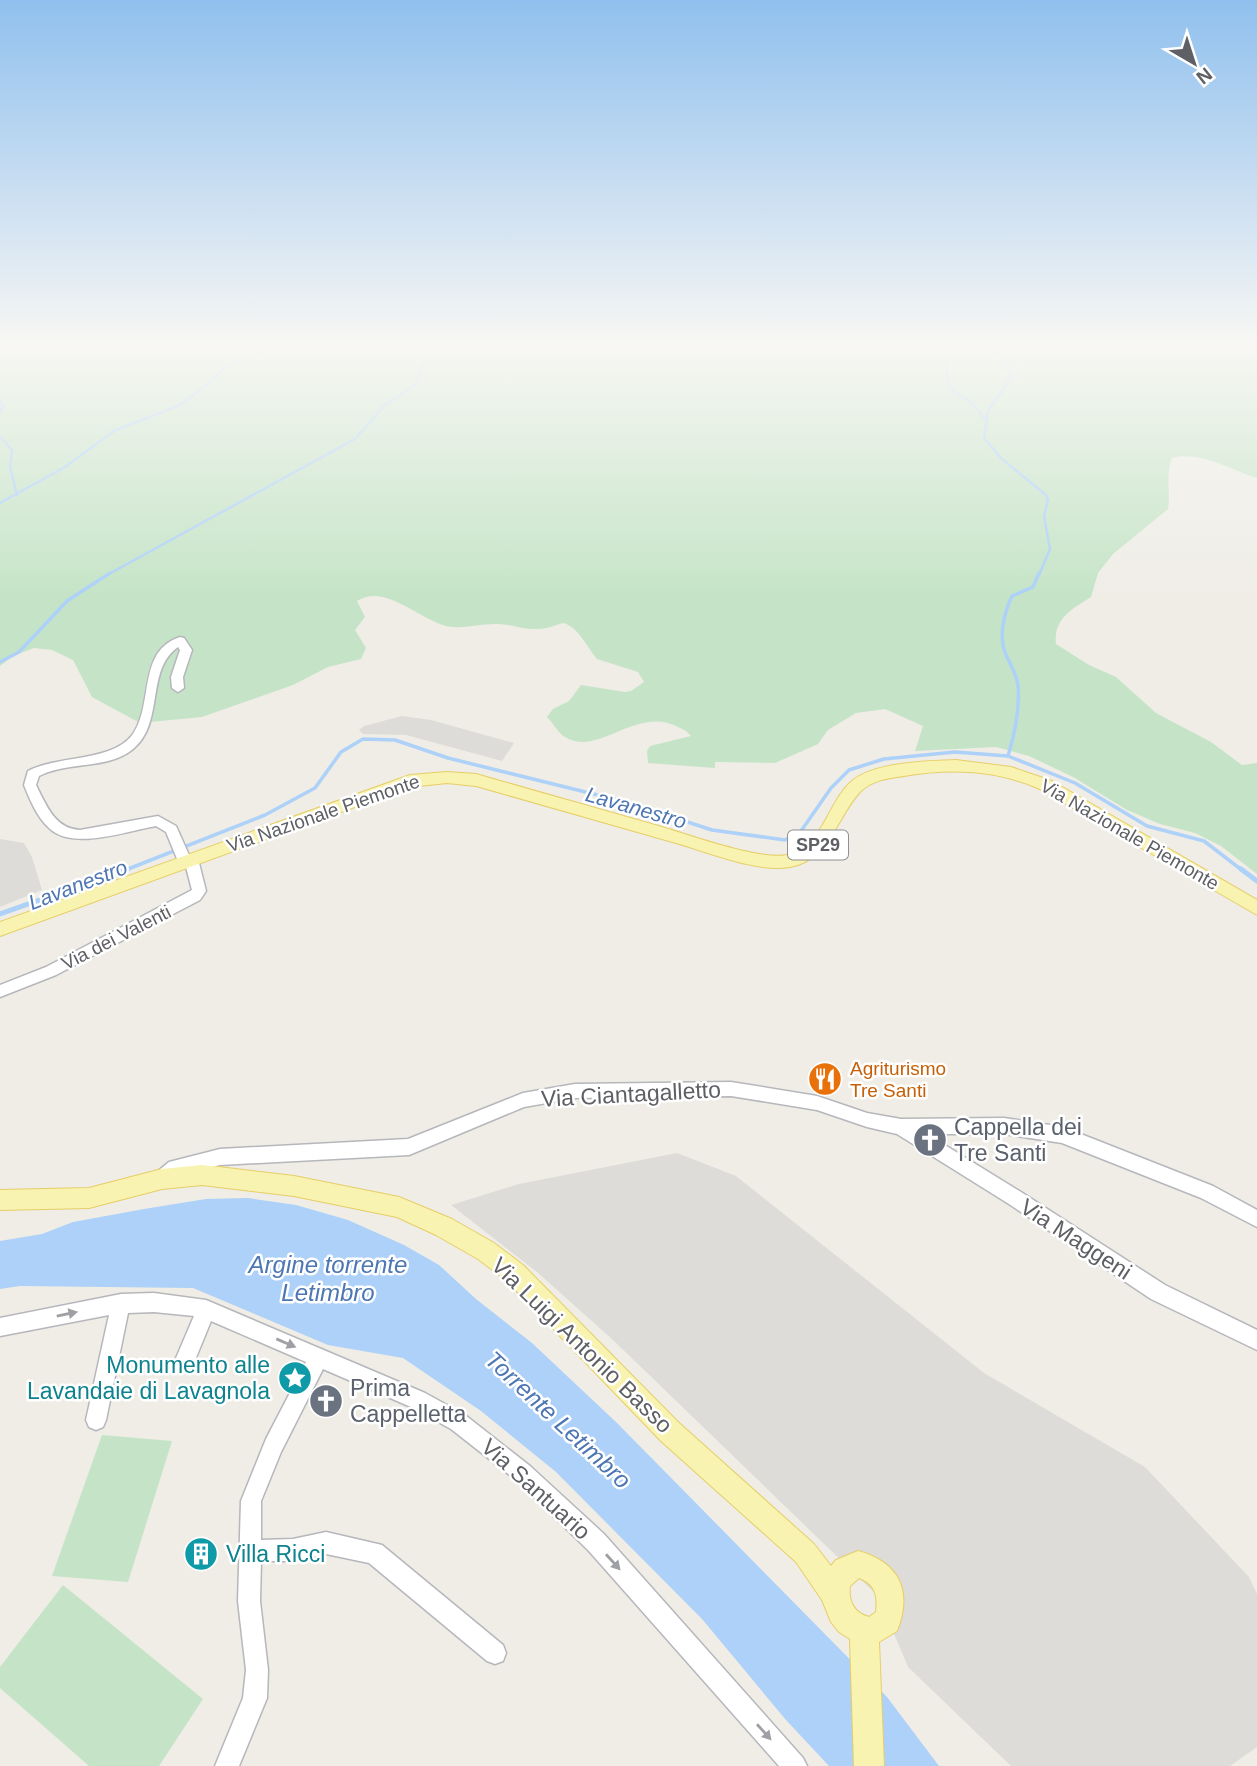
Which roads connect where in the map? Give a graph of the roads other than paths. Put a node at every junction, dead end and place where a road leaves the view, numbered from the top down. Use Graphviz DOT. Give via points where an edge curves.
graph roads {
  1 [pos="178,688"];
  2 [pos="188,860"];
  3 [pos="1257,908"];
  4 [pos="0,929"];
  5 [pos="0,991"];
  6 [pos="901,1127"];
  7 [pos="162,1179"];
  8 [pos="0,1200"];
  9 [pos="1257,1219"];
  10 [pos="121,1303"];
  11 [pos="206,1309"];
  12 [pos="0,1327"];
  13 [pos="1257,1340"];
  14 [pos="319,1357"];
  15 [pos="186,1358"];
  16 [pos="96,1420"];
  17 [pos="249,1551"];
  18 [pos="805,1553"];
  19 [pos="849,1567"];
  20 [pos="835,1595"];
  21 [pos="863,1631"];
  22 [pos="495,1653"];
  23 [pos="227,1766"];
  24 [pos="795,1766"];
  25 [pos="869,1766"];
  1 -- 2 [label="street" via="186,650 180,640 160,658 138,739 125,750 44,768 33,774 30,785 57,831 69,836 158,821 171,829"];
  2 -- 3 [label="main road, Via Nazionale Piemonte / SP29" via="400,783 452,776 739,855 789,862 818,846 861,782 917,768 971,765 1011,771 1046,785"];
  2 -- 4 [label="main road, Via Nazionale Piemonte / SP29"];
  2 -- 5 [label="street, Via dei Valenti" via="199,887 195,896 51,971"];
  6 -- 7 [label="street, Via Ciantagalletto" via="817,1103 731,1088 575,1091 523,1100 409,1147 220,1157 175,1168"];
  6 -- 9 [label="street, Via Ciantagalletto" via="1004,1126 1063,1135 1207,1192"];
  6 -- 13 [label="street, Via Maggeni" via="1158,1292"];
  7 -- 8 [label="main road, Via Ciantagalletto" via="89,1198"];
  7 -- 18 [label="main road, Via Luigi Antonio Basso" via="202,1175 356,1196 399,1207 486,1251 515,1273 670,1432"];
  10 -- 11 [label="street, Via Santuario" via="184,1303"];
  12 -- 10 [label="street, Via Santuario, one-way"];
  10 -- 16 [label="street"];
  11 -- 14 [label="street, Via Santuario, one-way"];
  11 -- 15 [label="street"];
  14 -- 17 [label="street" via="273,1446 251,1501"];
  14 -- 24 [label="street, Via Santuario, one-way" via="458,1422 523,1473 596,1542"];
  17 -- 22 [label="street" via="293,1550 326,1543 373,1553"];
  17 -- 23 [label="street" via="257,1670 254,1698"];
  18 -- 19 [label="main road, Via Luigi Antonio Basso"];
  18 -- 20 [label="main road, Via Luigi Antonio Basso"];
  19 -- 20 [label="main road" via="838,1578"];
  19 -- 21 [label="main road, Via Luigi Antonio Basso" via="858,1564 877,1571 890,1589 887,1621"];
  20 -- 21 [label="main road, Via Luigi Antonio Basso" via="841,1615"];
  21 -- 25 [label="main road"];
}
